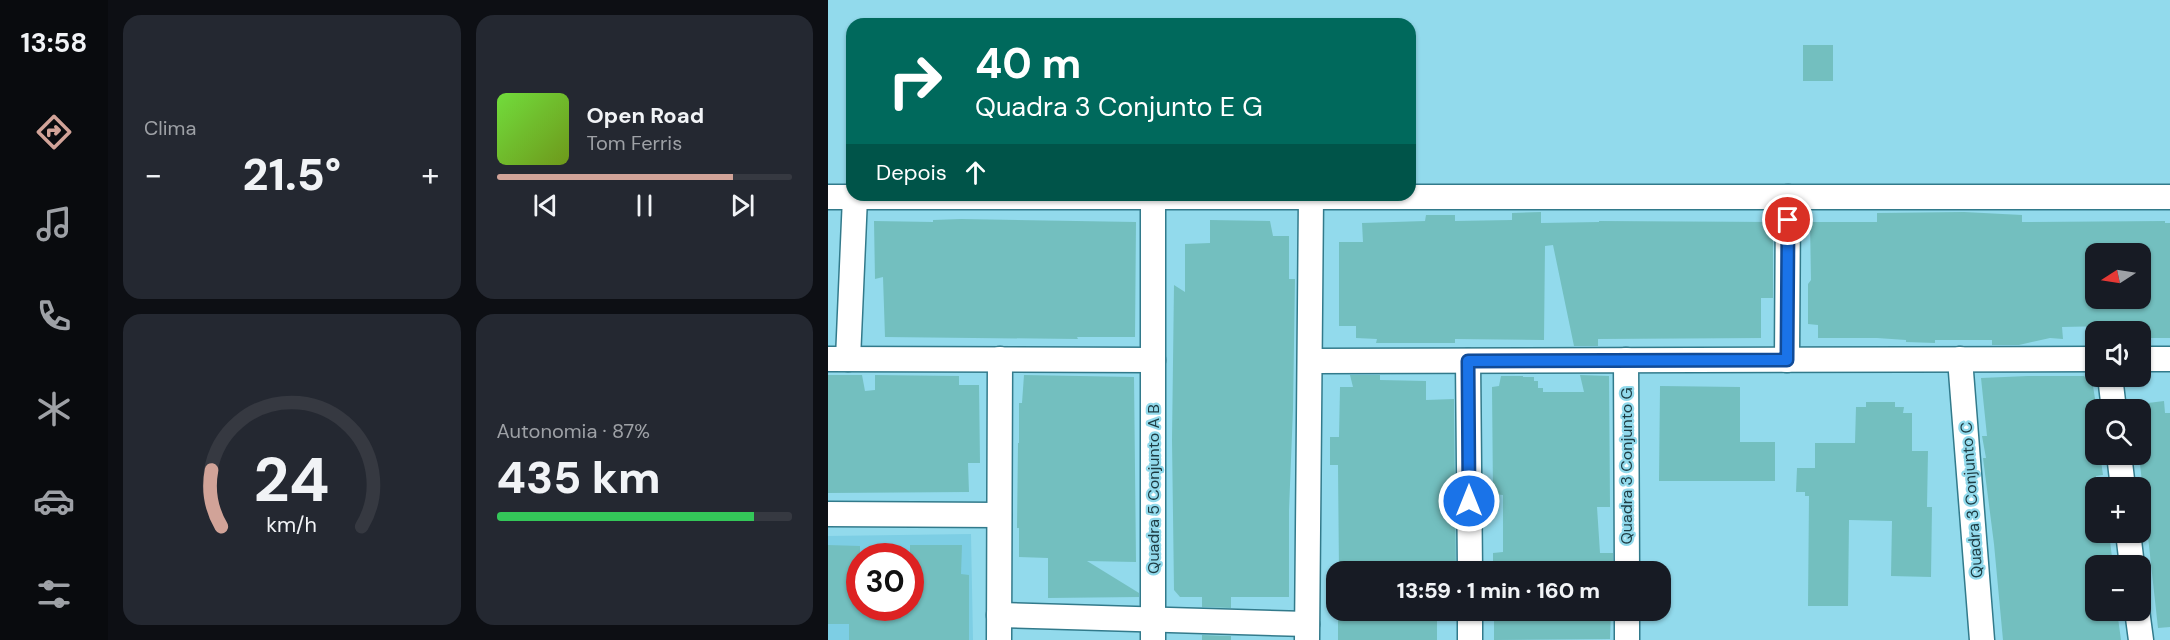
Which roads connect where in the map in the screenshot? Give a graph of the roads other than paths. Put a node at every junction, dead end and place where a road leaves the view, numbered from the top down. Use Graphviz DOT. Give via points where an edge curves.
graph roads {
  1 [pos="828,197"];
  2 [pos="846,197"];
  3 [pos="1416,197"];
  4 [pos="1788,197"];
  5 [pos="2170,197"];
  6 [pos="855,201"];
  7 [pos="1154,201"];
  8 [pos="1311,201"];
  9 [pos="838,359"];
  10 [pos="1000,359"];
  11 [pos="1960,359"];
  12 [pos="2085,359"];
  13 [pos="2151,359"];
  14 [pos="2170,359"];
  15 [pos="1153,360"];
  16 [pos="1626,360"];
  17 [pos="1787,360"];
  18 [pos="1310,361"];
  19 [pos="1468,361"];
  20 [pos="828,514"];
  21 [pos="999,515"];
  22 [pos="1470,561"];
  23 [pos="1627,561"];
  24 [pos="999,615"];
  25 [pos="1470,621"];
  26 [pos="1627,621"];
  27 [pos="2138,621"];
  28 [pos="1153,629"];
  29 [pos="1307,632"];
  30 [pos="999,640"];
  31 [pos="1470,640"];
  32 [pos="1627,640"];
  33 [pos="1982,640"];
  34 [pos="2140,640"];
  1 -- 2 [label="street"];
  3 -- 4 [label="street"];
  4 -- 5 [label="street"];
  4 -- 17 [label="street"];
  6 -- 9 [label="street"];
  7 -- 15 [label="street, Quadra 5 Conjunto A B"];
  8 -- 18 [label="street"];
  9 -- 10 [label="street"];
  10 -- 15 [label="street"];
  10 -- 21 [label="street"];
  11 -- 12 [label="street"];
  11 -- 17 [label="street"];
  11 -- 33 [label="street, Quadra 3 Conjunto C"];
  13 -- 14 [label="street"];
  15 -- 28 [label="street, Quadra 5 Conjunto A B"];
  16 -- 17 [label="street"];
  16 -- 19 [label="street"];
  16 -- 23 [label="street, Quadra 3 Conjunto G"];
  18 -- 19 [label="street"];
  18 -- 29 [label="street"];
  19 -- 22 [label="street"];
  20 -- 21 [label="street"];
  21 -- 24 [label="street"];
  24 -- 28 [label="street"];
  24 -- 30 [label="street"];
  25 -- 31 [label="street"];
  26 -- 32 [label="street"];
  27 -- 34 [label="street"];
  28 -- 29 [label="street"];
}
